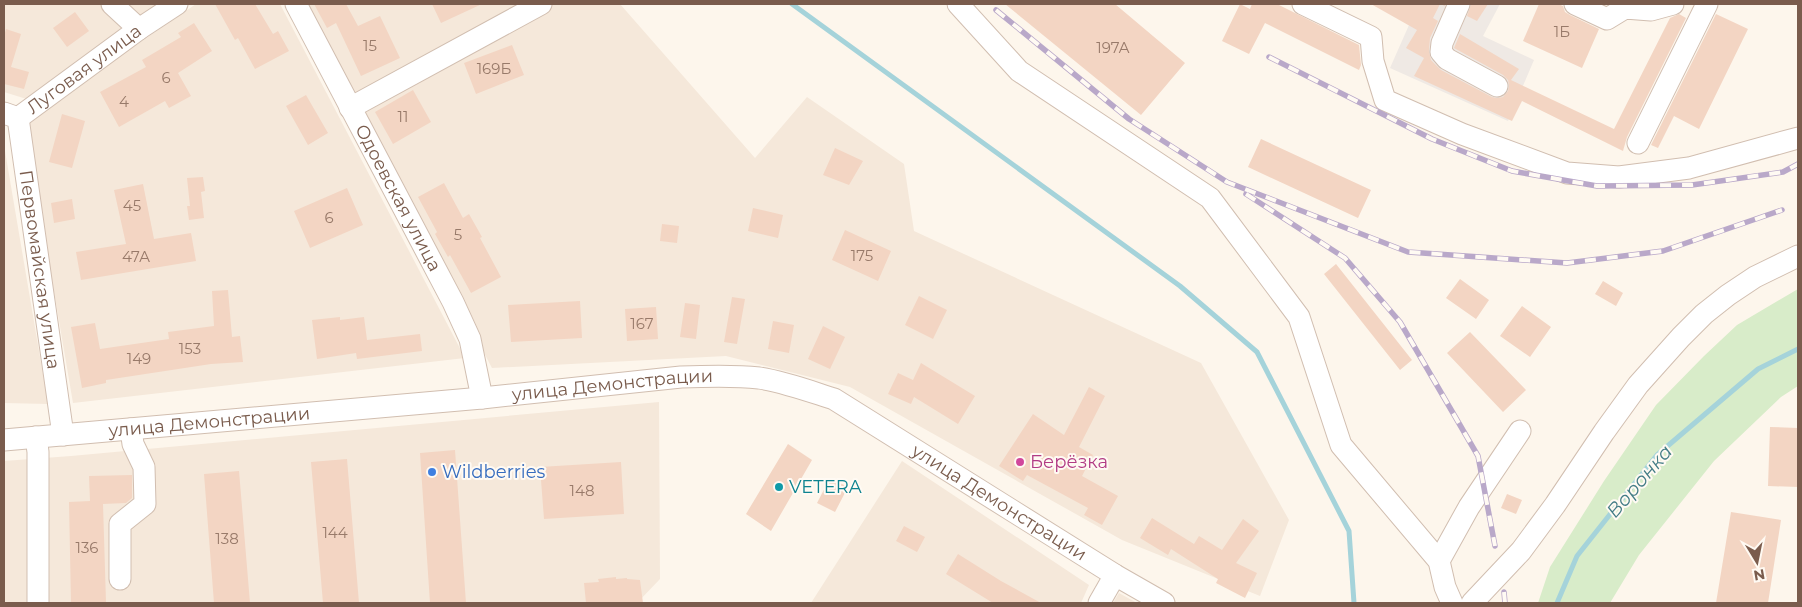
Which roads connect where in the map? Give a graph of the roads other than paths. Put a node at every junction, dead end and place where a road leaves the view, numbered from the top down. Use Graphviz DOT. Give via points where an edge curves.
graph roads {
  1 [pos="112,4"];
  2 [pos="177,4"];
  3 [pos="296,4"];
  4 [pos="541,4"];
  5 [pos="958,4"];
  6 [pos="1303,4"];
  7 [pos="1459,4"];
  8 [pos="1575,4"];
  9 [pos="1673,4"];
  10 [pos="1707,4"];
  11 [pos="139,29"];
  12 [pos="1497,86"];
  13 [pos="350,108"];
  14 [pos="11,116"];
  15 [pos="1798,138"];
  16 [pos="1638,143"];
  17 [pos="1798,256"];
  18 [pos="482,398"];
  19 [pos="131,429"];
  20 [pos="1520,431"];
  21 [pos="63,435"];
  22 [pos="36,437"];
  23 [pos="4,440"];
  24 [pos="1439,561"];
  25 [pos="1115,576"];
  26 [pos="120,579"];
  27 [pos="38,603"];
  28 [pos="1099,603"];
  29 [pos="1164,603"];
  30 [pos="1452,603"];
  31 [pos="1472,603"];
  1 -- 11 [label="street"];
  2 -- 11 [label="street, Луговая улица"];
  3 -- 13 [label="street, Одоевская улица"];
  4 -- 13 [label="street"];
  5 -- 24 [label="street" via="1019,71 1210,198 1299,317 1341,445"];
  6 -- 15 [label="street" via="1371,38 1373,61 1385,100 1462,134 1568,173 1619,177 1689,168"];
  7 -- 12 [label="street" via="1441,52 1447,59"];
  8 -- 9 [label="street" via="1607,19 1625,8 1651,10"];
  10 -- 16 [label="street"];
  11 -- 14 [label="street, Луговая улица"];
  13 -- 18 [label="street, Одоевская улица" via="470,339"];
  14 -- 21 [label="street, Первомайская улица"];
  17 -- 31 [label="street" via="1755,277 1728,295 1681,337 1638,385 1521,551"];
  18 -- 19 [label="street, улица Демонстрации"];
  18 -- 25 [label="street, улица Демонстрации" via="706,376 758,378 800,387 834,399"];
  19 -- 21 [label="street, улица Демонстрации"];
  19 -- 26 [label="street" via="133,444 144,467 145,504 120,524"];
  20 -- 24 [label="street" via="1469,507"];
  21 -- 22 [label="street, улица Демонстрации"];
  22 -- 23 [label="street, улица Демонстрации"];
  22 -- 27 [label="street"];
  24 -- 30 [label="street"];
  25 -- 28 [label="street"];
  25 -- 29 [label="street, улица Демонстрации"];
}
